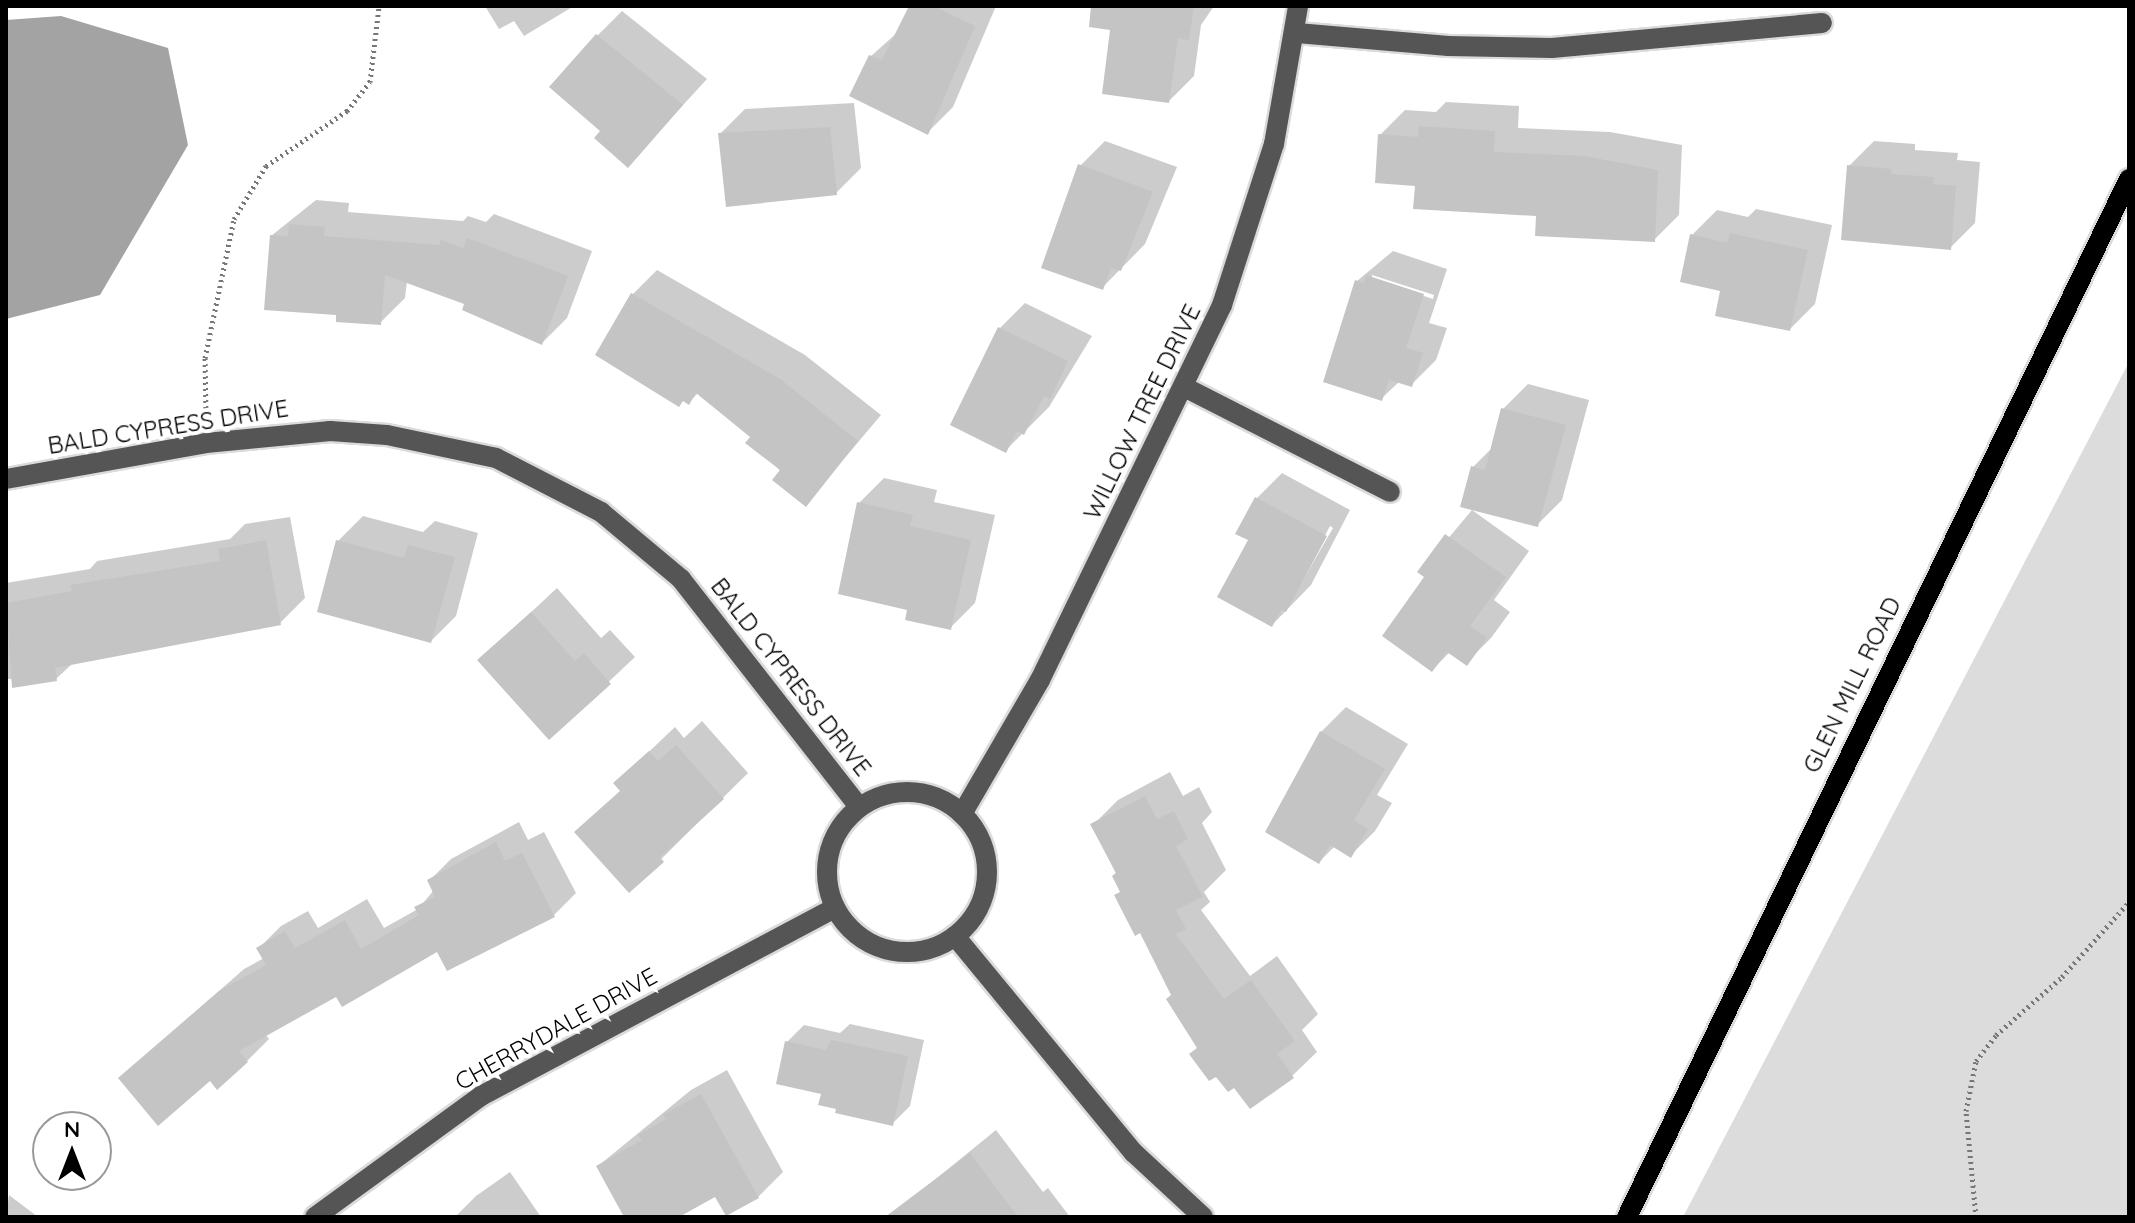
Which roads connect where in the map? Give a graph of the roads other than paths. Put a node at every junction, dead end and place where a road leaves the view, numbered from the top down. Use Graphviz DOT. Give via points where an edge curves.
graph roads {
  1 [pos="1298,6"];
  2 [pos="1822,23"];
  3 [pos="1297,33"];
  4 [pos="2127,188"];
  5 [pos="1184,387"];
  6 [pos="6,479"];
  7 [pos="1390,492"];
  8 [pos="859,807"];
  9 [pos="962,814"];
  10 [pos="835,908"];
  11 [pos="955,936"];
  12 [pos="315,1217"];
  13 [pos="1203,1217"];
  14 [pos="1627,1217"];
  1 -- 3 [label="street, WILLOW TREE DRIVE"];
  2 -- 3 [label="street" via="1552,48 1448,46"];
  3 -- 5 [label="street, WILLOW TREE DRIVE" via="1274,144 1242,251"];
  4 -- 14 [label="main road, GLEN MILL ROAD"];
  5 -- 7 [label="street"];
  5 -- 9 [label="street, WILLOW TREE DRIVE" via="1040,680"];
  6 -- 8 [label="street, BALD CYPRESS DRIVE" via="206,443 330,431 387,435 496,458 548,481 611,519 681,579"];
  8 -- 9 [label="street" via="884,795 912,792 939,798"];
  8 -- 10 [label="street" via="832,842 827,876"];
  9 -- 11 [label="street" via="981,843 987,876 983,900"];
  10 -- 11 [label="street" via="852,930 889,949 930,948"];
  10 -- 12 [label="street, CHERRYDALE DRIVE" via="481,1096"];
  11 -- 13 [label="street" via="1134,1153"];
}
